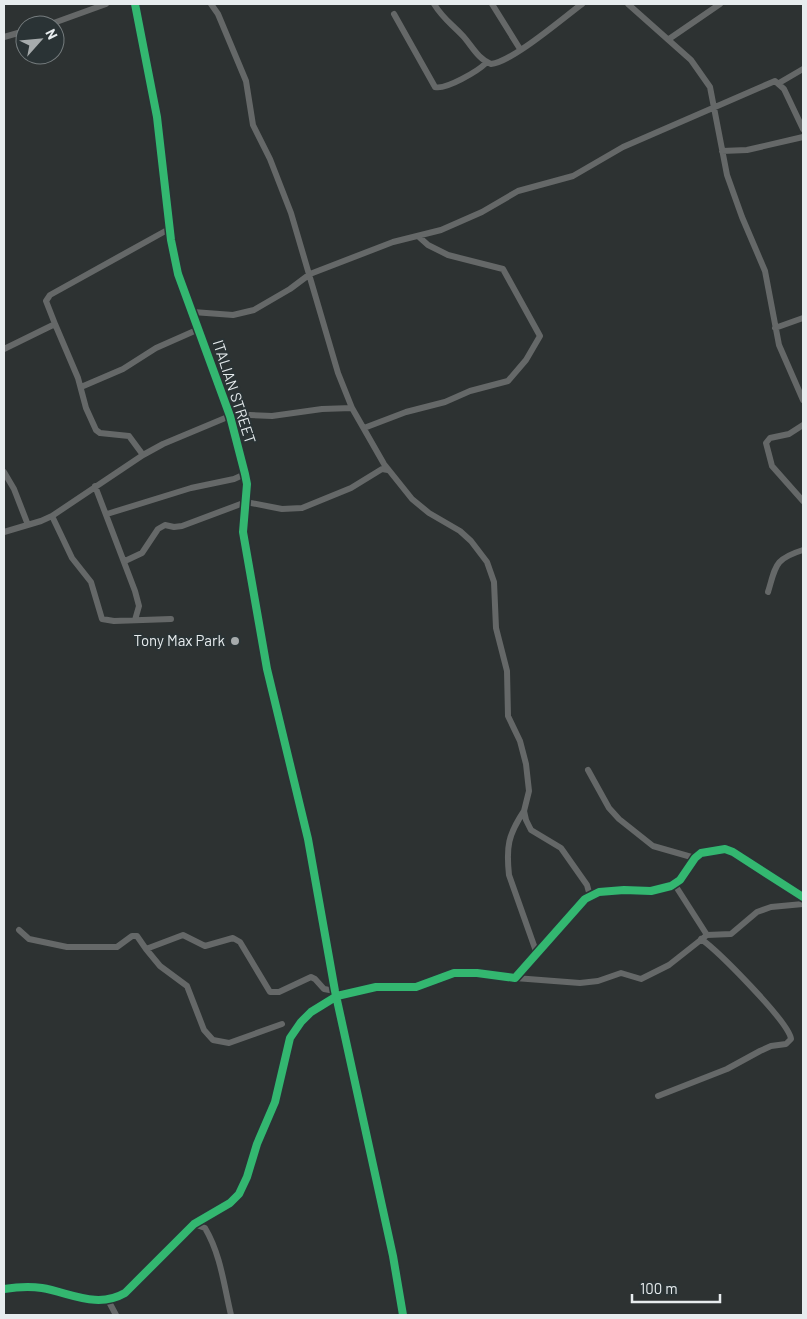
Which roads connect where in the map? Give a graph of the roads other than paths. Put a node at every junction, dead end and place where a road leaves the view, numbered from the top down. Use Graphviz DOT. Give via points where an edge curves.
graph roads {
  1 [pos="106,4"];
  2 [pos="135,4"];
  3 [pos="211,4"];
  4 [pos="434,4"];
  5 [pos="492,4"];
  6 [pos="582,4"];
  7 [pos="628,4"];
  8 [pos="720,4"];
  9 [pos="394,14"];
  10 [pos="65,19"];
  11 [pos="669,39"];
  12 [pos="520,50"];
  13 [pos="486,63"];
  14 [pos="803,69"];
  15 [pos="779,83"];
  16 [pos="714,109"];
  17 [pos="803,129"];
  18 [pos="803,137"];
  19 [pos="722,151"];
  20 [pos="169,228"];
  21 [pos="418,236"];
  22 [pos="310,274"];
  23 [pos="193,312"];
  24 [pos="803,318"];
  25 [pos="55,324"];
  26 [pos="775,328"];
  27 [pos="199,329"];
  28 [pos="4,349"];
  29 [pos="81,387"];
  30 [pos="803,400"];
  31 [pos="352,408"];
  32 [pos="250,415"];
  33 [pos="230,416"];
  34 [pos="803,425"];
  35 [pos="364,428"];
  36 [pos="143,455"];
  37 [pos="388,470"];
  38 [pos="4,472"];
  39 [pos="245,474"];
  40 [pos="95,486"];
  41 [pos="803,501"];
  42 [pos="246,502"];
  43 [pos="107,514"];
  44 [pos="52,516"];
  45 [pos="28,525"];
  46 [pos="4,532"];
  47 [pos="803,550"];
  48 [pos="125,561"];
  49 [pos="768,592"];
  50 [pos="171,619"];
  51 [pos="135,620"];
  52 [pos="588,770"];
  53 [pos="524,811"];
  54 [pos="695,858"];
  55 [pos="675,884"];
  56 [pos="590,896"];
  57 [pos="803,896"];
  58 [pos="803,904"];
  59 [pos="19,930"];
  60 [pos="704,937"];
  61 [pos="146,949"];
  62 [pos="537,954"];
  63 [pos="515,978"];
  64 [pos="336,994"];
  65 [pos="282,1024"];
  66 [pos="658,1096"];
  67 [pos="194,1224"];
  68 [pos="4,1289"];
  69 [pos="108,1300"];
  70 [pos="116,1315"];
  71 [pos="231,1315"];
  72 [pos="403,1315"];
  1 -- 10 [label="street"];
  2 -- 20 [label="street, ITALIAN STREET" via="157,117"];
  3 -- 22 [label="street" via="246,81 253,125 270,159"];
  4 -- 13 [label="street" via="446,22"];
  5 -- 12 [label="street"];
  6 -- 12 [label="street"];
  7 -- 11 [label="street"];
  8 -- 11 [label="street"];
  9 -- 13 [label="street" via="435,87 442,88"];
  11 -- 16 [label="street" via="703,75 710,87"];
  12 -- 13 [label="street" via="495,64"];
  14 -- 15 [label="street"];
  15 -- 16 [label="street" via="769,83"];
  15 -- 17 [label="street"];
  16 -- 19 [label="street"];
  16 -- 21 [label="street" via="623,147 573,176 518,191 467,220"];
  18 -- 19 [label="street" via="747,150"];
  19 -- 26 [label="street" via="742,217 765,271"];
  20 -- 23 [label="street, ITALIAN STREET" via="178,274"];
  20 -- 25 [label="street" via="50,295 46,301"];
  21 -- 22 [label="street" via="393,242"];
  21 -- 35 [label="street" via="448,255 503,269 540,338 508,381"];
  22 -- 23 [label="street" via="290,289 243,314"];
  22 -- 31 [label="street" via="338,373"];
  23 -- 27 [label="street, ITALIAN STREET"];
  24 -- 26 [label="street"];
  25 -- 28 [label="street"];
  25 -- 29 [label="street"];
  26 -- 30 [label="street"];
  27 -- 29 [label="street" via="156,348 123,370"];
  27 -- 33 [label="street, ITALIAN STREET"];
  29 -- 36 [label="street" via="86,408 98,432 129,436"];
  31 -- 32 [label="street" via="272,416"];
  31 -- 35 [label="street"];
  33 -- 36 [label="street"];
  33 -- 39 [label="street, ITALIAN STREET"];
  34 -- 41 [label="street" via="789,434 770,438 766,443 772,466"];
  35 -- 37 [label="street"];
  36 -- 40 [label="street"];
  37 -- 42 [label="street" via="382,469 351,488 302,508 282,509"];
  37 -- 53 [label="street" via="412,499 472,541 487,562 494,582 496,628 507,671 508,716 526,764 529,791"];
  38 -- 45 [label="street"];
  39 -- 42 [label="street, ITALIAN STREET"];
  39 -- 43 [label="street"];
  40 -- 43 [label="street"];
  40 -- 44 [label="street"];
  42 -- 48 [label="street" via="182,526 162,526 142,554"];
  42 -- 64 [label="street, ITALIAN STREET" via="243,532 267,669 320,902"];
  43 -- 48 [label="street"];
  44 -- 45 [label="street"];
  44 -- 51 [label="street" via="72,558 90,582 102,619"];
  45 -- 46 [label="street"];
  47 -- 49 [label="street" via="784,557 776,564"];
  48 -- 51 [label="street" via="138,606"];
  50 -- 51 [label="street"];
  52 -- 54 [label="street" via="609,808 619,819 653,846"];
  53 -- 56 [label="street" via="531,830 556,844 566,854 587,884"];
  53 -- 62 [label="street" via="509,836 506,852 509,875"];
  54 -- 55 [label="street"];
  54 -- 57 [label="street" via="715,850 733,852"];
  55 -- 56 [label="street" via="656,890 612,890"];
  55 -- 60 [label="street"];
  56 -- 62 [label="street"];
  58 -- 60 [label="street" via="757,912 730,934"];
  59 -- 61 [label="street" via="29,939 67,947 117,947 135,936"];
  60 -- 63 [label="street" via="669,965 641,978 621,972 598,981 580,983"];
  60 -- 66 [label="street" via="788,1030 791,1039 786,1044 771,1046 727,1069"];
  61 -- 64 [label="street" via="183,935 205,946 233,938 240,942 270,992 279,992 311,977 324,989"];
  61 -- 65 [label="street" via="160,966 187,986 202,1025 213,1040 229,1043"];
  62 -- 63 [label="street"];
  63 -- 64 [label="street" via="454,973 416,987 376,987"];
  64 -- 67 [label="street" via="311,1012 290,1038 275,1102 256,1144 242,1189 230,1203"];
  64 -- 72 [label="street, ITALIAN STREET"];
  67 -- 69 [label="street" via="125,1293"];
  67 -- 71 [label="street" via="205,1228 212,1244 222,1269"];
  68 -- 69 [label="street" via="42,1288 78,1298"];
  69 -- 70 [label="street"];
}
